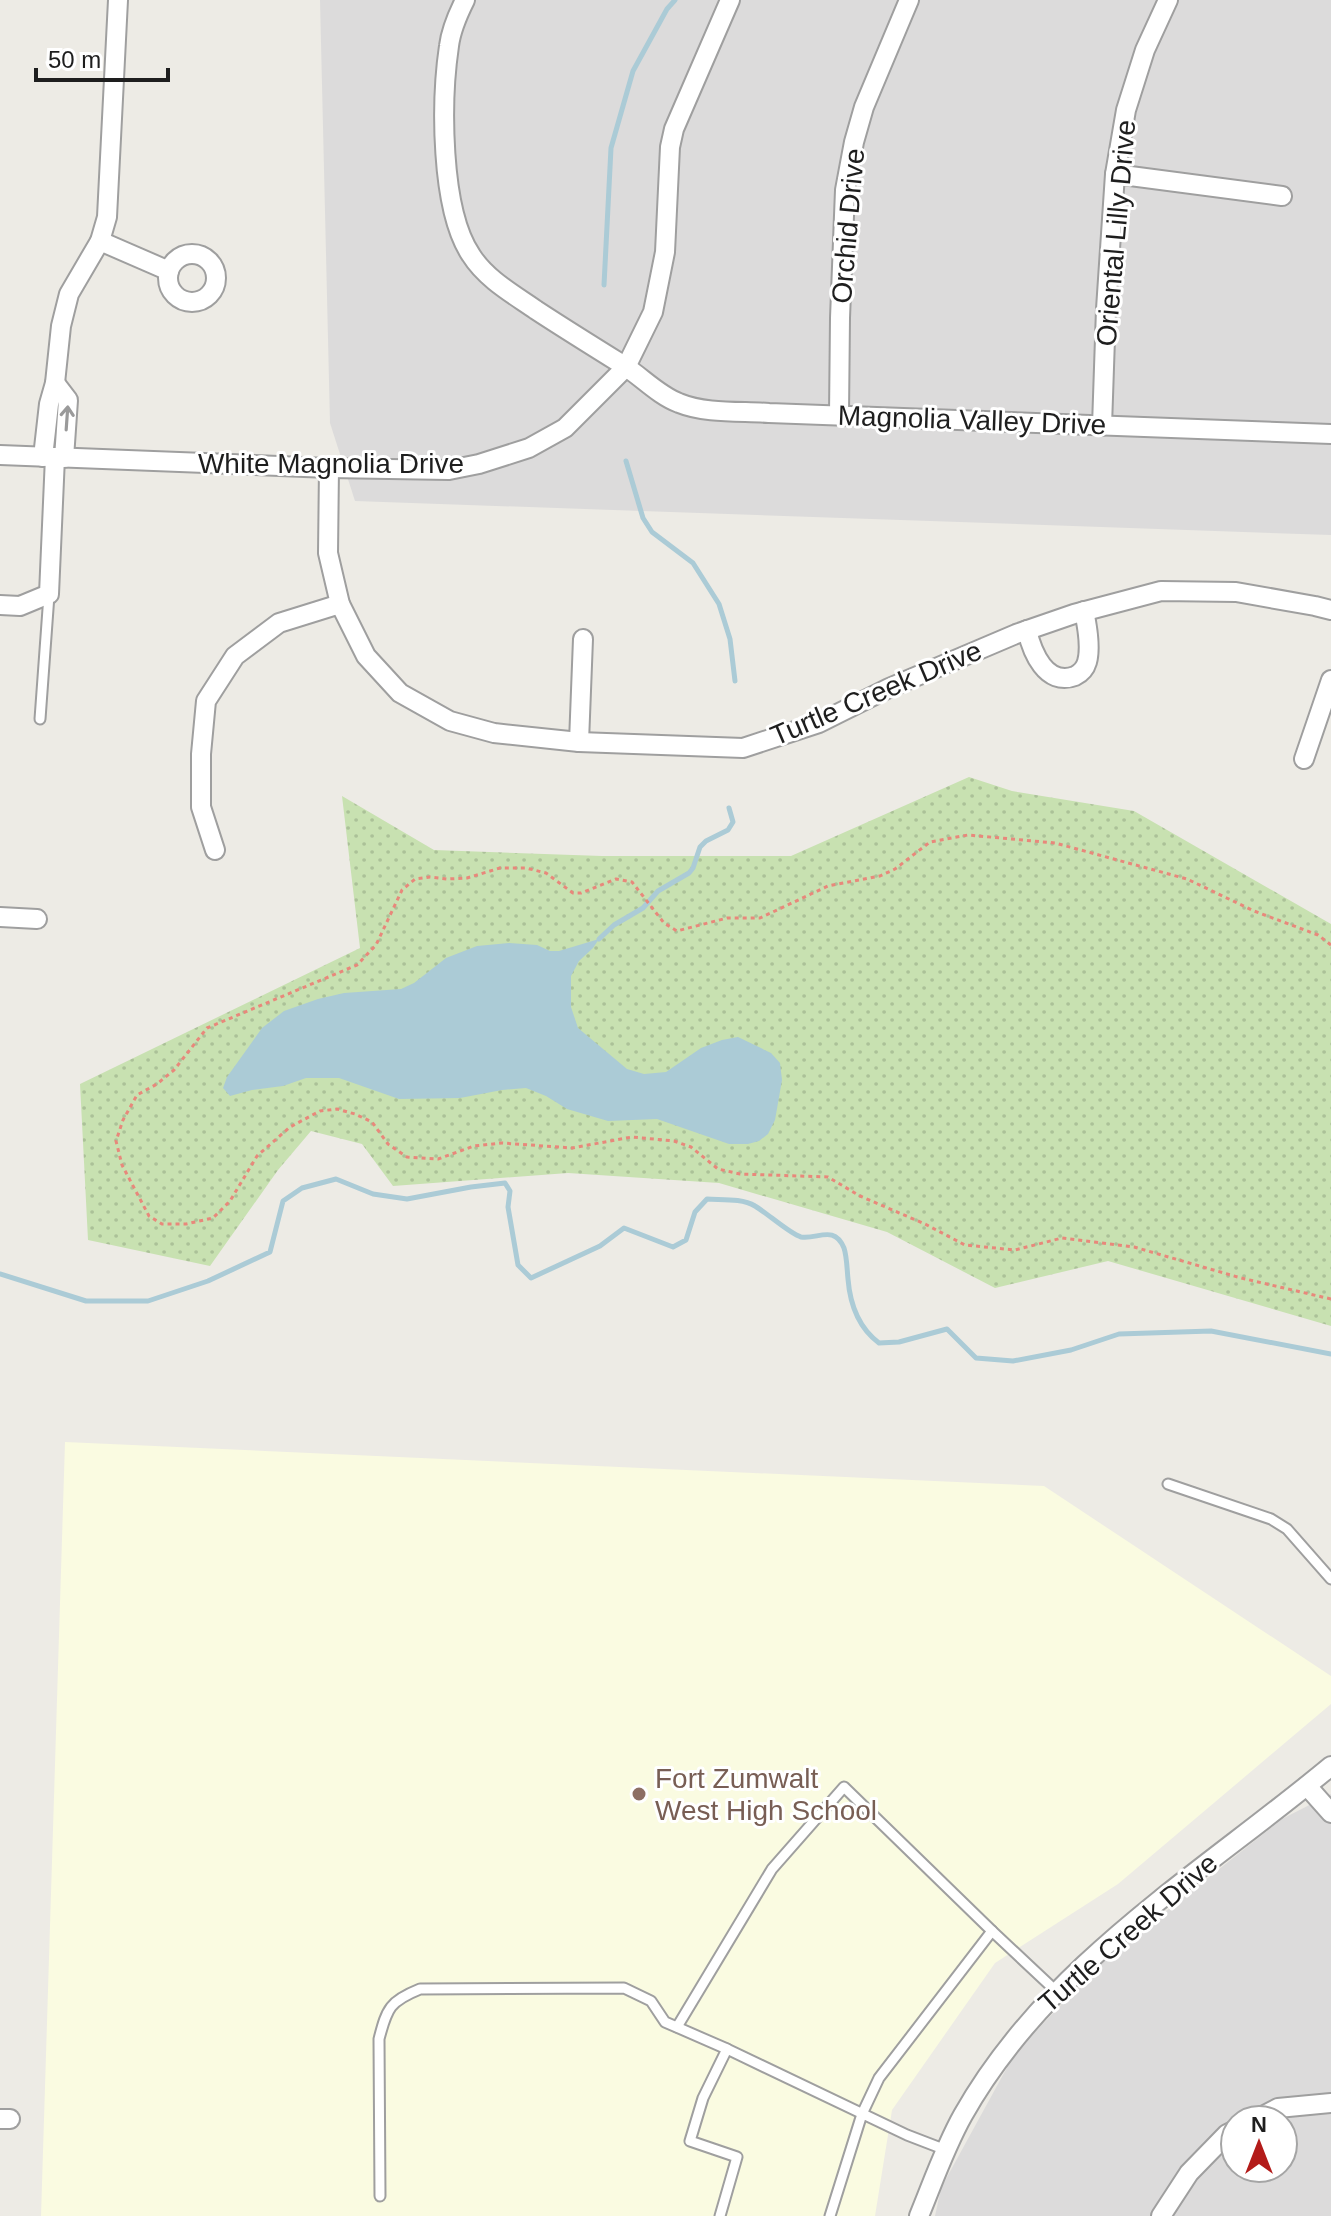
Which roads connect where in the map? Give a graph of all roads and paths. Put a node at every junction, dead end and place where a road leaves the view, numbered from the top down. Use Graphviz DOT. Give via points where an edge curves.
graph roads {
  1 [pos="118,0"];
  2 [pos="465,0"];
  3 [pos="730,0"];
  4 [pos="909,0"];
  5 [pos="1168,0"];
  6 [pos="1115,174"];
  7 [pos="1282,196"];
  8 [pos="100,241"];
  9 [pos="169,271"];
  10 [pos="626,367"];
  11 [pos="839,414"];
  12 [pos="1102,426"];
  13 [pos="1331,434"];
  14 [pos="0,455"];
  15 [pos="54,457"];
  16 [pos="329,468"];
  17 [pos="49,594"];
  18 [pos="340,604"];
  19 [pos="0,605"];
  20 [pos="1331,610"];
  21 [pos="1084,611"];
  22 [pos="1027,630"];
  23 [pos="583,639"];
  24 [pos="1331,680"];
  25 [pos="40,719"];
  26 [pos="579,742"];
  27 [pos="1304,759"];
  28 [pos="215,850"];
  29 [pos="0,917"];
  30 [pos="37,919"];
  31 [pos="1331,945"];
  32 [pos="1331,1299"];
  33 [pos="1168,1484"];
  34 [pos="1331,1579"];
  35 [pos="1331,1766"];
  36 [pos="1307,1786"];
  37 [pos="1331,1813"];
  38 [pos="992,1931"];
  39 [pos="1056,1991"];
  40 [pos="677,2027"];
  41 [pos="727,2049"];
  42 [pos="1331,2103"];
  43 [pos="1299,2106"];
  44 [pos="862,2114"];
  45 [pos="1219,2142"];
  46 [pos="946,2150"];
  47 [pos="380,2196"];
  48 [pos="720,2216"];
  49 [pos="830,2216"];
  50 [pos="919,2216"];
  51 [pos="1161,2216"];
  1 -- 8 [label="street" via="107,217"];
  2 -- 10 [label="street, Magnolia Valley Drive" via="449,44 445,110 446,170 460,235 488,276"];
  3 -- 10 [label="street, White Magnolia Drive" via="674,129 665,252 653,312"];
  4 -- 11 [label="street, Orchid Drive" via="864,107 845,190"];
  5 -- 6 [label="street, Oriental Lilly Drive" via="1126,110"];
  6 -- 7 [label="street"];
  6 -- 12 [label="street, Oriental Lilly Drive"];
  8 -- 9 [label="street"];
  8 -- 15 [label="street" via="69,294 61,326 55,383 68,400"];
  10 -- 11 [label="street, Magnolia Valley Drive" via="668,397 695,408"];
  10 -- 16 [label="street, White Magnolia Drive" via="565,428 529,448 449,470"];
  11 -- 12 [label="street, Magnolia Valley Drive"];
  12 -- 13 [label="street, Magnolia Valley Drive"];
  14 -- 15 [label="street, White Magnolia Drive"];
  15 -- 16 [label="street, White Magnolia Drive"];
  15 -- 17 [label="street"];
  16 -- 18 [label="street, Turtle Creek Drive" via="328,553"];
  17 -- 19 [label="street" via="20,606"];
  17 -- 25 [label="lane"];
  18 -- 26 [label="street, Turtle Creek Drive" via="366,656 400,693 450,721 494,733"];
  18 -- 28 [label="street" via="279,623 235,656 206,701 201,807"];
  20 -- 21 [label="street, Turtle Creek Drive" via="1236,592 1161,591"];
  21 -- 22 [label="street, Turtle Creek Drive"];
  21 -- 22 [label="street" via="1087,662 1081,673 1068,678 1046,670"];
  22 -- 26 [label="street, Turtle Creek Drive" via="819,723 743,748"];
  23 -- 26 [label="street"];
  24 -- 27 [label="street"];
  29 -- 30 [label="street"];
  31 -- 32 [label="path" via="1187,879 1055,843 968,835 930,842 880,876 828,886 760,918 727,918 677,931 664,923 632,882 616,879 573,893 546,873 526,868 500,868 467,878 415,879 402,890 376,945 357,965 207,1028 174,1070 137,1095 116,1141 122,1165 149,1216 162,1224 213,1218 268,1146 290,1127 320,1111 337,1109 372,1122 388,1144 407,1157 438,1159 502,1143 572,1148 632,1137 674,1141 691,1147 718,1169 828,1177 965,1245 1015,1250 1062,1238 1134,1247"];
  33 -- 34 [label="lane" via="1271,1519 1287,1529"];
  35 -- 36 [label="street, Turtle Creek Drive"];
  36 -- 37 [label="street"];
  36 -- 39 [label="street, Turtle Creek Drive" via="1213,1856"];
  38 -- 39 [label="lane"];
  38 -- 40 [label="lane" via="844,1787 772,1869"];
  38 -- 44 [label="lane" via="879,2078"];
  39 -- 46 [label="street, Turtle Creek Drive" via="980,2087"];
  40 -- 41 [label="lane"];
  40 -- 47 [label="lane" via="665,2022 651,2001 624,1988 420,1989 397,1998 379,2039"];
  41 -- 44 [label="lane"];
  41 -- 48 [label="lane" via="690,2141 737,2157"];
  42 -- 43 [label="street"];
  44 -- 46 [label="lane"];
  44 -- 49 [label="lane"];
  45 -- 51 [label="street" via="1189,2173"];
  46 -- 50 [label="street, Turtle Creek Drive"];
}
